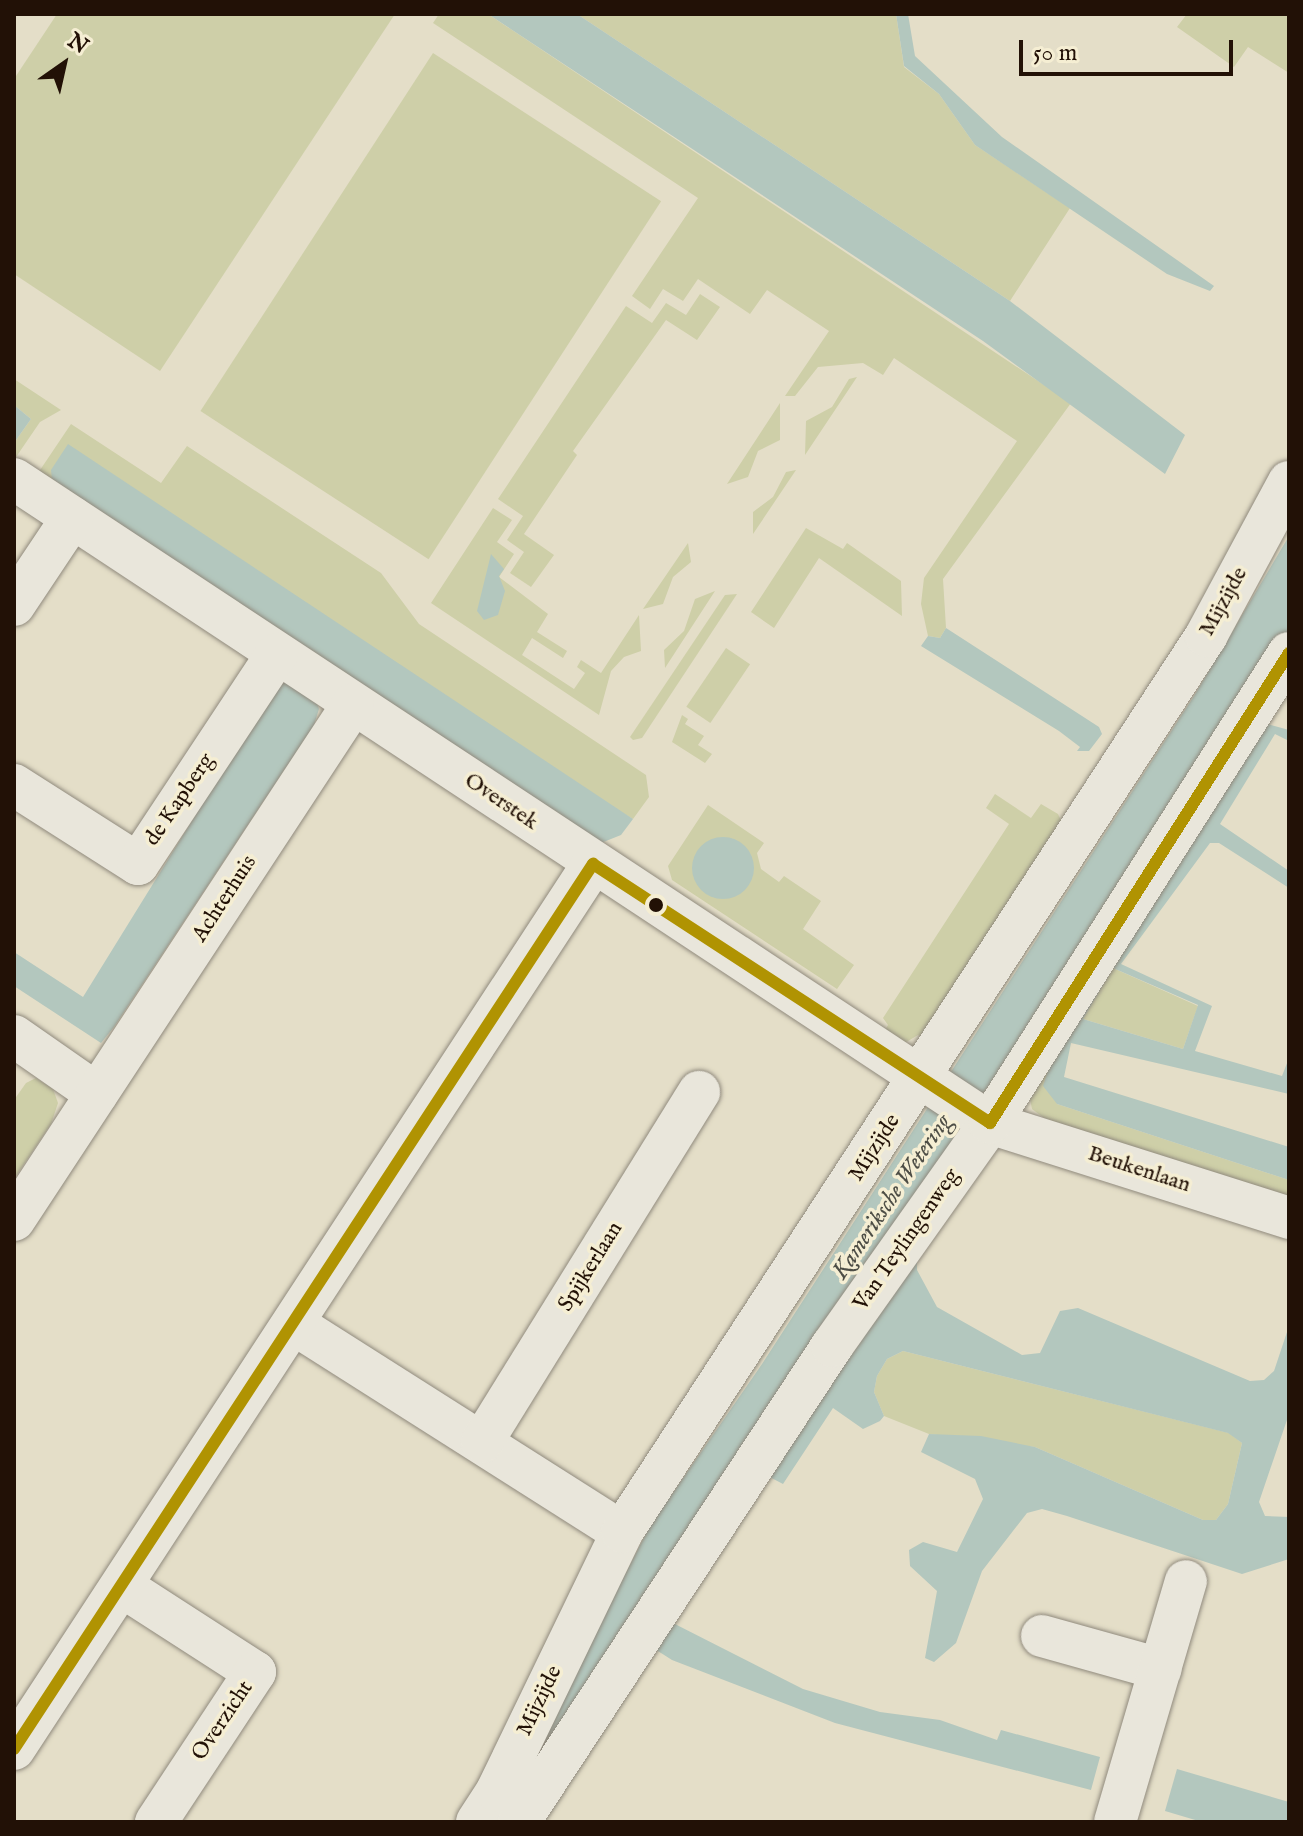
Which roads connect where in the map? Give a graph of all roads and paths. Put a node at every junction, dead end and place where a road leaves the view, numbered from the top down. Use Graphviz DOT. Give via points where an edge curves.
graph roads {
  1 [pos="14,479"];
  2 [pos="1289,482"];
  3 [pos="72,518"];
  4 [pos="14,605"];
  5 [pos="277,654"];
  6 [pos="1289,654"];
  7 [pos="353,704"];
  8 [pos="14,785"];
  9 [pos="593,864"];
  10 [pos="19,1051"];
  11 [pos="925,1081"];
  12 [pos="699,1092"];
  13 [pos="97,1094"];
  14 [pos="985,1119"];
  15 [pos="1289,1218"];
  16 [pos="14,1220"];
  17 [pos="294,1324"];
  18 [pos="482,1442"];
  19 [pos="622,1532"];
  20 [pos="1186,1581"];
  21 [pos="123,1587"];
  22 [pos="1042,1636"];
  23 [pos="1160,1669"];
  24 [pos="14,1749"];
  25 [pos="156,1822"];
  26 [pos="477,1822"];
  27 [pos="519,1822"];
  28 [pos="1115,1822"];
  1 -- 3 [label="street, Overstek"];
  2 -- 11 [label="street, Mijzijde" via="1206,636"];
  3 -- 4 [label="street"];
  3 -- 5 [label="street, Overstek"];
  5 -- 7 [label="street, Overstek"];
  5 -- 8 [label="street, de Kapberg" via="138,864"];
  6 -- 14 [label="street, Van Teylingenweg"];
  7 -- 9 [label="street, Overstek"];
  7 -- 13 [label="street, Achterhuis"];
  9 -- 11 [label="street, Overstek"];
  9 -- 17 [label="street"];
  10 -- 13 [label="street"];
  11 -- 14 [label="street, Overstek"];
  11 -- 19 [label="street, Mijzijde"];
  12 -- 18 [label="street, Spijkerlaan"];
  13 -- 16 [label="street, Achterhuis"];
  14 -- 15 [label="street, Beukenlaan"];
  14 -- 27 [label="street, Van Teylingenweg"];
  17 -- 18 [label="street"];
  17 -- 21 [label="street"];
  18 -- 19 [label="street"];
  19 -- 26 [label="street, Mijzijde" via="497,1791"];
  20 -- 23 [label="street"];
  21 -- 24 [label="street"];
  21 -- 25 [label="street, Overzicht" via="255,1672"];
  22 -- 23 [label="street"];
  23 -- 28 [label="street"];
}
